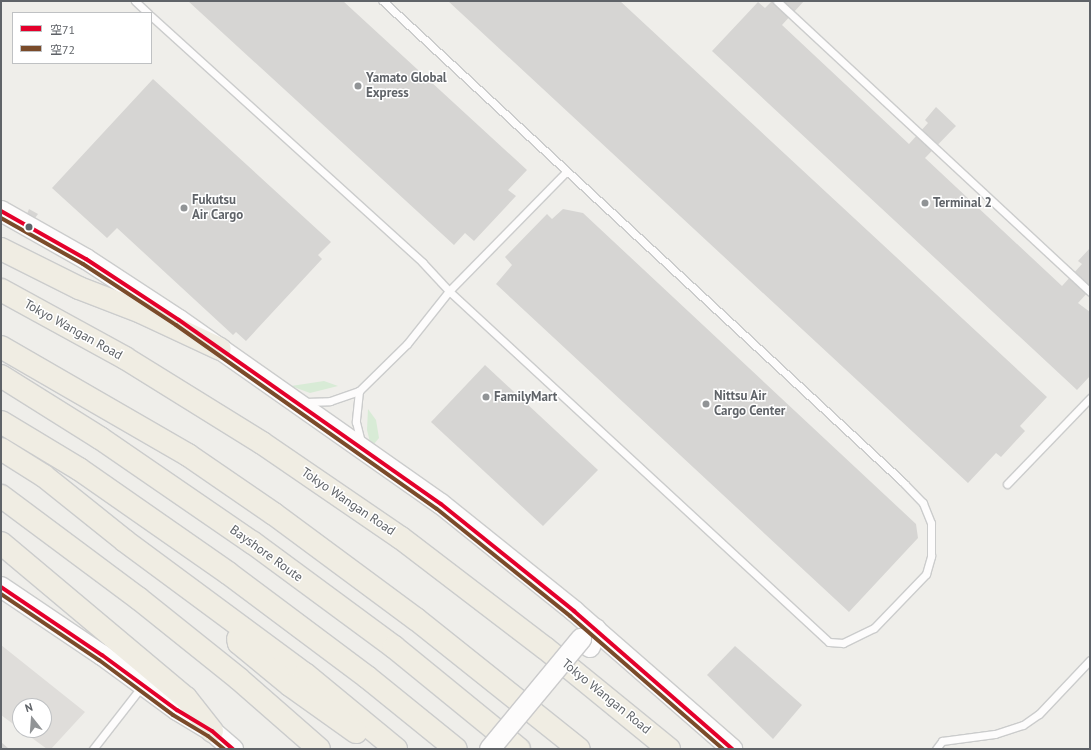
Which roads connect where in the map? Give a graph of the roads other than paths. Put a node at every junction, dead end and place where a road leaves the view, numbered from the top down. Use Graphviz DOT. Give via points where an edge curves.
graph roads {
  1 [pos="135,1"];
  2 [pos="383,1"];
  3 [pos="777,1"];
  4 [pos="147,12"];
  5 [pos="152,17"];
  6 [pos="566,172"];
  7 [pos="1,211"];
  8 [pos="1,249"];
  9 [pos="1,290"];
  10 [pos="449,291"];
  11 [pos="1090,292"];
  12 [pos="1,347"];
  13 [pos="220,349"];
  14 [pos="1,376"];
  15 [pos="359,391"];
  16 [pos="1090,398"];
  17 [pos="288,399"];
  18 [pos="1,422"];
  19 [pos="1,449"];
  20 [pos="367,454"];
  21 [pos="1007,484"];
  22 [pos="1,496"];
  23 [pos="1,543"];
  24 [pos="1,587"];
  25 [pos="589,638"];
  26 [pos="1090,660"];
  27 [pos="142,686"];
  28 [pos="212,731"];
  29 [pos="389,743"];
  30 [pos="93,749"];
  31 [pos="233,749"];
  32 [pos="319,749"];
  33 [pos="456,749"];
  34 [pos="490,749"];
  35 [pos="504,749"];
  36 [pos="519,749"];
  37 [pos="579,749"];
  38 [pos="669,749"];
  39 [pos="732,749"];
  40 [pos="936,749"];
  1 -- 4 [label="lane"];
  2 -- 6 [label="lane"];
  3 -- 11 [label="lane"];
  5 -- 10 [label="lane" via="423,263"];
  6 -- 10 [label="lane"];
  6 -- 10 [label="lane" via="923,503 931,522 931,556 926,574 874,628 843,643 829,642"];
  7 -- 13 [label="street" via="86,259"];
  8 -- 13 [label="highway" via="79,288 141,312"];
  9 -- 38 [label="highway, Tokyo Wangan Road" via="125,358 287,460 401,538 545,648"];
  10 -- 15 [label="lane" via="407,344"];
  12 -- 37 [label="highway" via="188,454 410,614"];
  13 -- 17 [label="street"];
  14 -- 36 [label="highway, Bayshore Route" via="100,438 253,543 394,647"];
  15 -- 17 [label="lane" via="319,403"];
  15 -- 20 [label="lane" via="357,432"];
  16 -- 21 [label="lane"];
  17 -- 20 [label="street"];
  18 -- 33 [label="highway" via="92,478 228,573 367,677"];
  19 -- 29 [label="highway" via="44,476 125,541 305,674"];
  20 -- 25 [label="street" via="441,504"];
  22 -- 32 [label="highway" via="144,603 239,679"];
  23 -- 28 [label="highway" via="186,698"];
  24 -- 27 [label="street" via="102,655"];
  25 -- 34 [label="street, bridge"];
  25 -- 35 [label="street"];
  25 -- 39 [label="street"];
  26 -- 40 [label="lane" via="1039,714 1023,725 995,734 942,742"];
  27 -- 28 [label="street"];
  27 -- 30 [label="lane"];
  28 -- 31 [label="street"];
}
